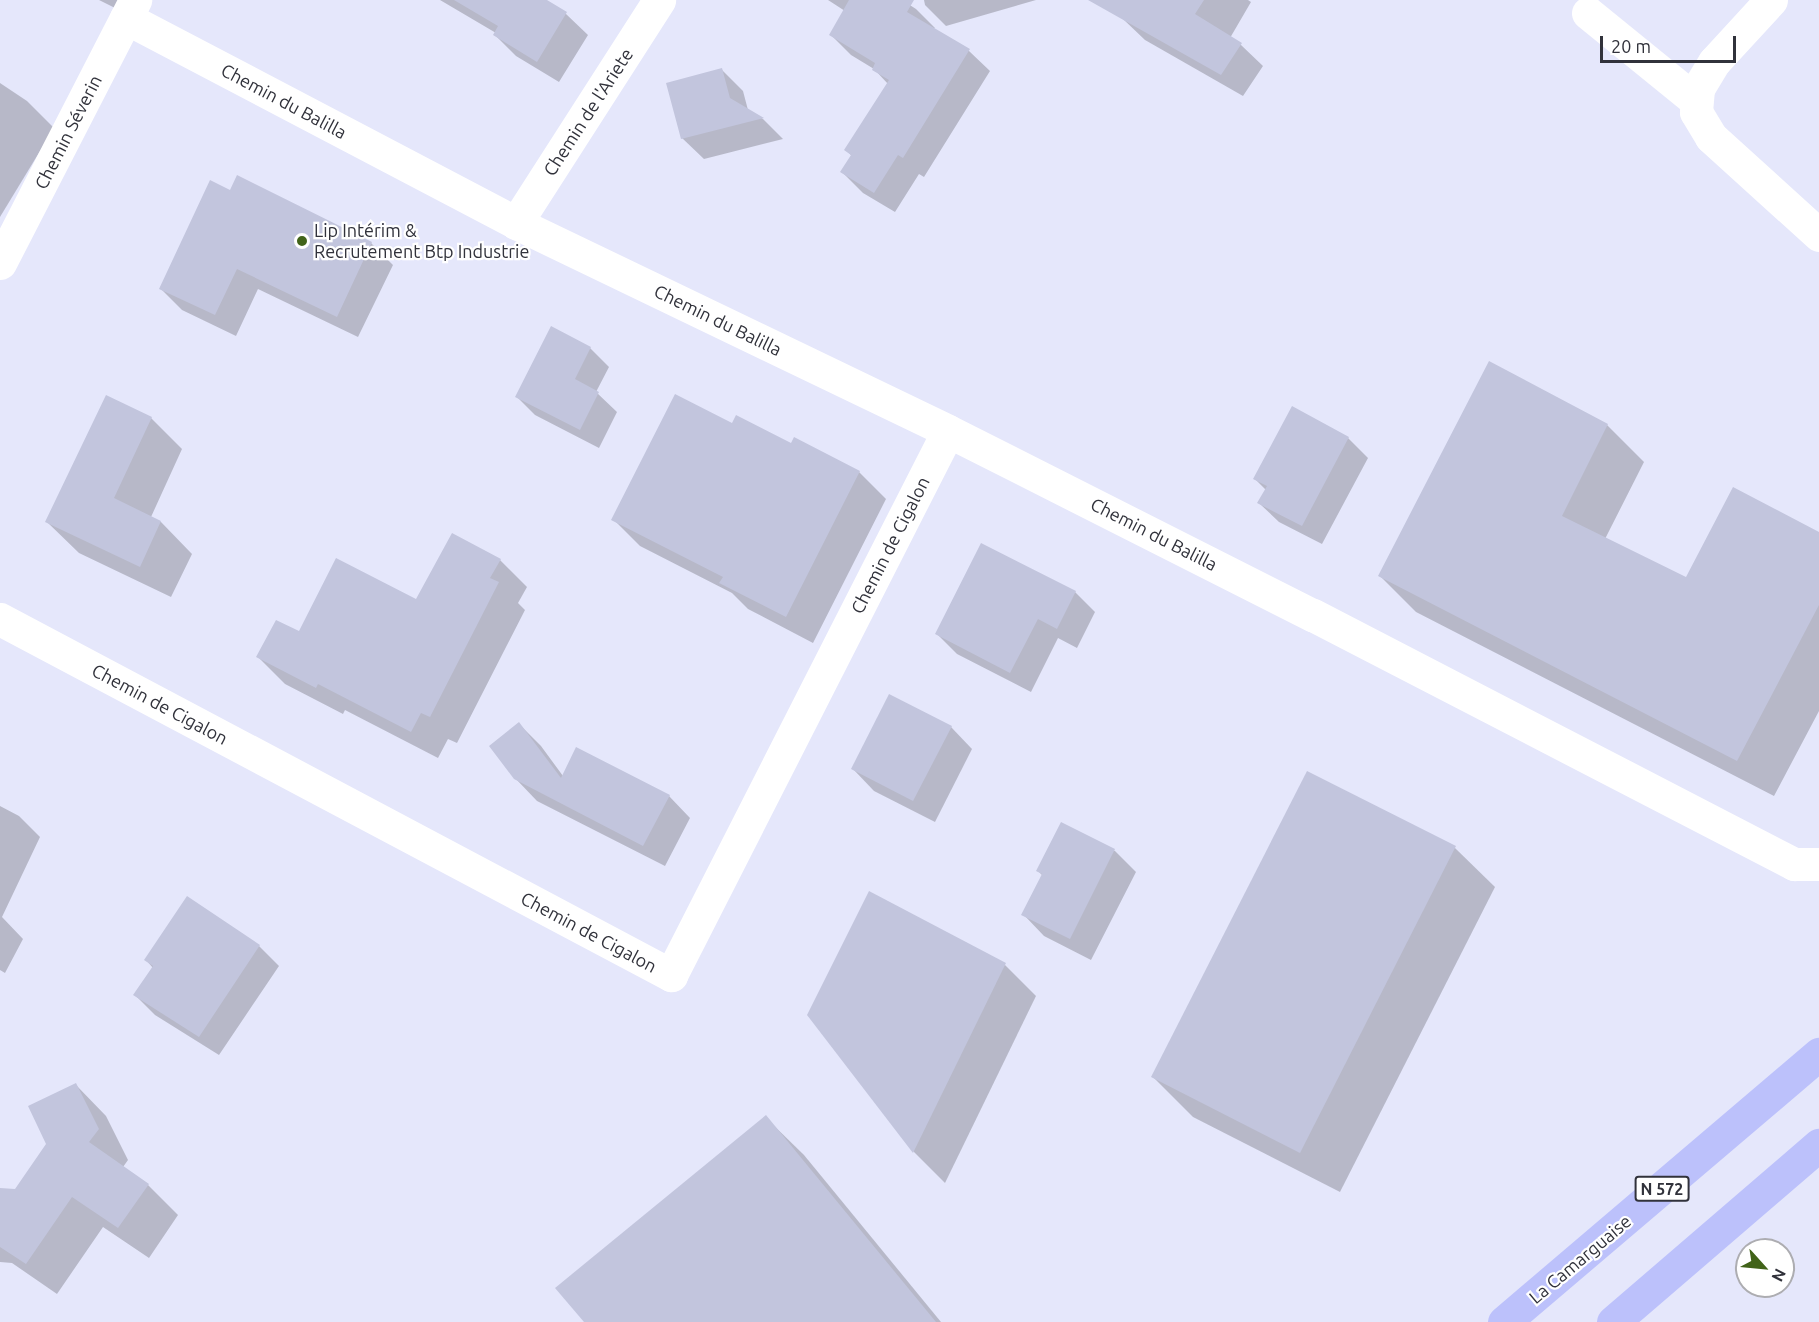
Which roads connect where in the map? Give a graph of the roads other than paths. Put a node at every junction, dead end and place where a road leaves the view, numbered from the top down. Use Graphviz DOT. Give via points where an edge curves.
graph roads {
  1 [pos="659,0"];
  2 [pos="1771,0"];
  3 [pos="131,9"];
  4 [pos="1588,13"];
  5 [pos="1695,100"];
  6 [pos="516,223"];
  7 [pos="1819,235"];
  8 [pos="0,264"];
  9 [pos="948,431"];
  10 [pos="0,619"];
  11 [pos="1819,864"];
  12 [pos="1819,1054"];
  13 [pos="1819,1145"];
  14 [pos="1504,1322"];
  15 [pos="1613,1322"];
  1 -- 6 [label="street, Chemin de l'Ariete"];
  2 -- 5 [label="street" via="1714,62"];
  3 -- 6 [label="street, Chemin du Balilla"];
  3 -- 8 [label="street, Chemin Séverin"];
  4 -- 5 [label="street"];
  5 -- 7 [label="street" via="1696,112 1711,136"];
  6 -- 9 [label="street, Chemin du Balilla"];
  9 -- 10 [label="street, Chemin de Cigalon" via="671,975"];
  9 -- 11 [label="street, Chemin du Balilla" via="1794,864"];
  12 -- 14 [label="highway, La Camarguaise / N 572"];
  13 -- 15 [label="highway"];
}
